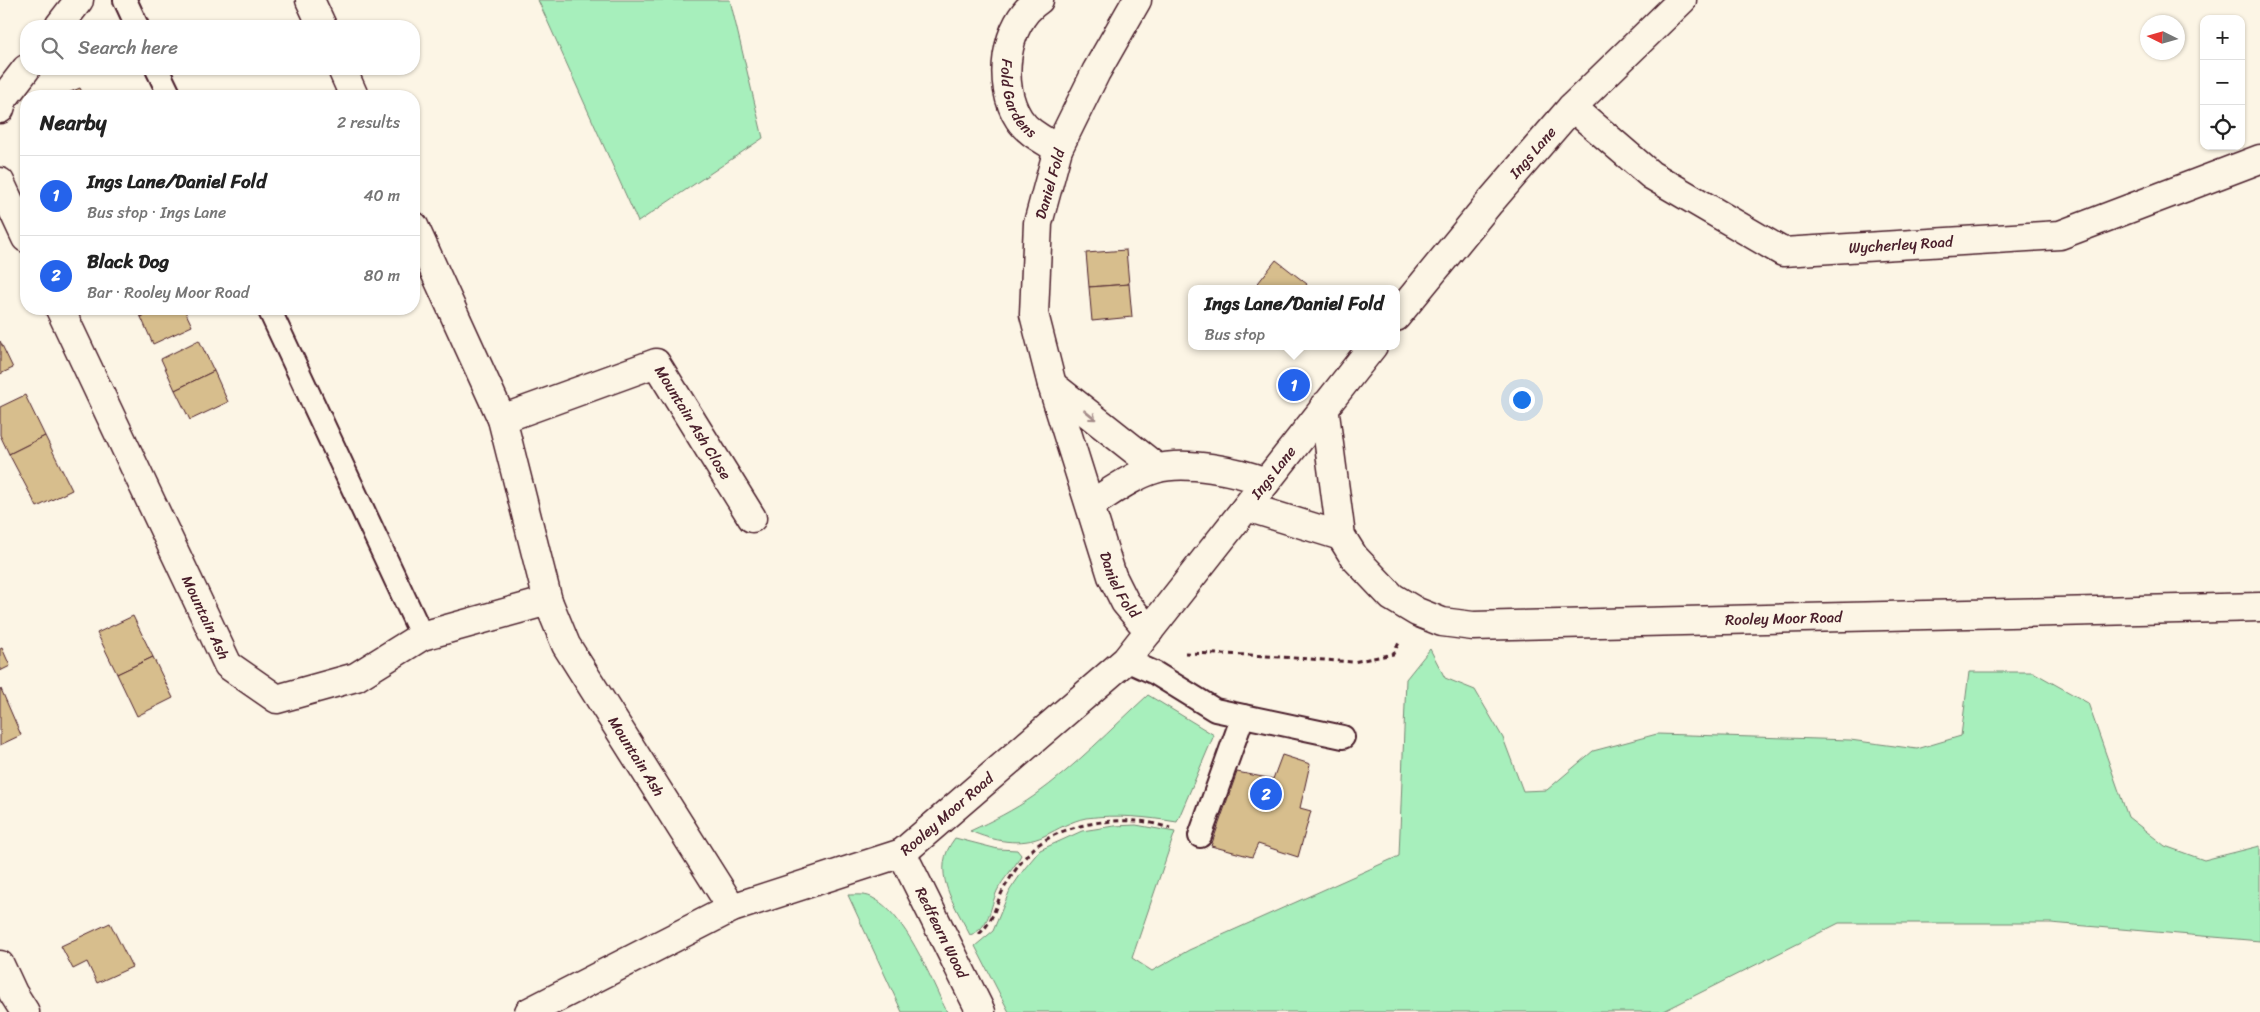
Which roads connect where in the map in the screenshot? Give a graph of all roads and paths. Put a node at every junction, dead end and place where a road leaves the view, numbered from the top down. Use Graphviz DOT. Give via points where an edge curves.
graph roads {
  1 [pos="79,0"];
  2 [pos="125,0"];
  3 [pos="310,0"];
  4 [pos="1137,0"];
  5 [pos="1682,0"];
  6 [pos="1031,2"];
  7 [pos="64,20"];
  8 [pos="134,20"];
  9 [pos="319,20"];
  10 [pos="21,75"];
  11 [pos="160,75"];
  12 [pos="345,75"];
  13 [pos="167,90"];
  14 [pos="351,90"];
  15 [pos="1572,107"];
  16 [pos="0,110"];
  17 [pos="1058,149"];
  18 [pos="2260,159"];
  19 [pos="0,182"];
  20 [pos="20,225"];
  21 [pos="420,239"];
  22 [pos="1400,312"];
  23 [pos="63,315"];
  24 [pos="272,315"];
  25 [pos="1370,350"];
  26 [pos="1052,385"];
  27 [pos="1324,406"];
  28 [pos="502,419"];
  29 [pos="1157,468"];
  30 [pos="1266,482"];
  31 [pos="1091,504"];
  32 [pos="1247,507"];
  33 [pos="752,518"];
  34 [pos="1341,536"];
  35 [pos="1212,551"];
  36 [pos="548,602"];
  37 [pos="2260,607"];
  38 [pos="1417,612"];
  39 [pos="1149,631"];
  40 [pos="422,636"];
  41 [pos="1126,660"];
  42 [pos="1243,716"];
  43 [pos="1343,737"];
  44 [pos="1200,836"];
  45 [pos="902,853"];
  46 [pos="732,908"];
  47 [pos="951,951"];
  48 [pos="0,965"];
  49 [pos="25,1012"];
  50 [pos="529,1012"];
  51 [pos="981,1012"];
  1 -- 7 [label="street"];
  2 -- 8 [label="lane"];
  3 -- 9 [label="street"];
  4 -- 17 [label="street, Daniel Fold"];
  5 -- 15 [label="street, Ings Lane"];
  6 -- 17 [label="street, Fold Gardens" via="1012,41 1005,83 1010,100 1027,129"];
  10 -- 16 [label="street" via="3,99"];
  11 -- 13 [label="lane"];
  12 -- 14 [label="street"];
  15 -- 18 [label="street, Wycherley Road" via="1651,175 1783,252 2060,236"];
  15 -- 22 [label="street, Ings Lane"];
  17 -- 26 [label="street, Daniel Fold" via="1038,223 1034,314"];
  19 -- 20 [label="street"];
  21 -- 28 [label="street, Mountain Ash"];
  23 -- 40 [label="street, Mountain Ash" via="228,665 278,699 356,677"];
  24 -- 40 [label="lane"];
  25 -- 27 [label="street, Ings Lane"];
  26 -- 29 [label="street, one-way"];
  26 -- 31 [label="street, Daniel Fold"];
  27 -- 30 [label="street, Ings Lane"];
  27 -- 34 [label="street, Rooley Moor Road"];
  28 -- 33 [label="street, Mountain Ash Close" via="656,363"];
  28 -- 36 [label="street, Mountain Ash"];
  29 -- 30 [label="street" via="1208,469 1245,474"];
  29 -- 31 [label="street"];
  30 -- 32 [label="street, Ings Lane"];
  31 -- 39 [label="street, Daniel Fold" via="1112,576 1125,602"];
  32 -- 34 [label="street"];
  32 -- 35 [label="street, Ings Lane"];
  34 -- 38 [label="street, Rooley Moor Road" via="1373,579 1392,597"];
  35 -- 39 [label="street, Rooley Moor Road"];
  36 -- 40 [label="street, Mountain Ash"];
  36 -- 46 [label="street, Mountain Ash" via="571,654"];
  37 -- 38 [label="street, Rooley Moor Road" via="1473,626 1442,622"];
  38 -- 39 [label="path" via="1393,654 1353,662 1251,654 1178,653"];
  39 -- 41 [label="street, Rooley Moor Road"];
  41 -- 42 [label="lane" via="1214,710"];
  41 -- 45 [label="street, Rooley Moor Road"];
  42 -- 43 [label="lane"];
  42 -- 44 [label="lane"];
  44 -- 47 [label="path" via="1138,820 1084,824 1069,829 1032,850 1005,887 987,927 974,939"];
  45 -- 46 [label="street, Rooley Moor Road"];
  45 -- 47 [label="street, Redfearn Wood"];
  46 -- 50 [label="street, Rooley Moor Road"];
  47 -- 51 [label="street, Redfearn Wood"];
  48 -- 49 [label="street"];
}
